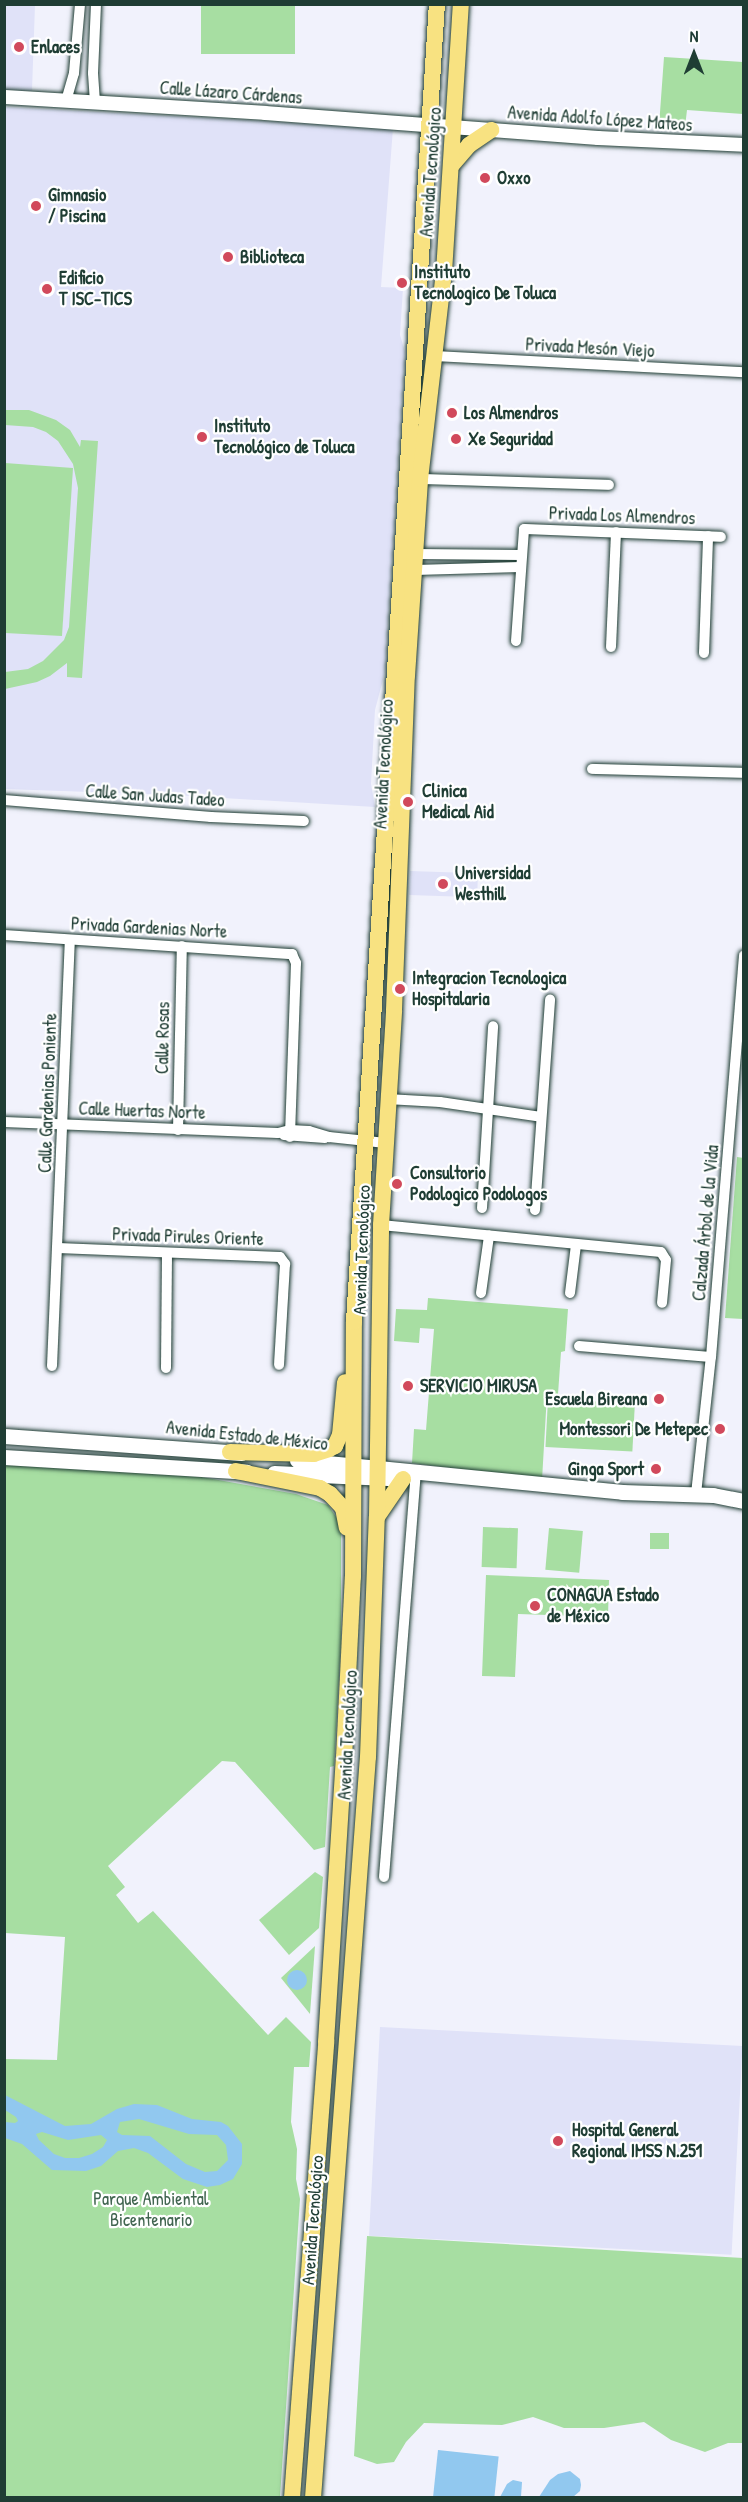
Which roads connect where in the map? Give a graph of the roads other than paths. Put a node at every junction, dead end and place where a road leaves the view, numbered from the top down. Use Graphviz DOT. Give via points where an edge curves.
graph roads {
  1 [pos="80,4"];
  2 [pos="96,4"];
  3 [pos="437,4"];
  4 [pos="461,4"];
  5 [pos="436,32"];
  6 [pos="460,34"];
  7 [pos="74,73"];
  8 [pos="93,73"];
  9 [pos="4,97"];
  10 [pos="66,101"];
  11 [pos="95,102"];
  12 [pos="428,124"];
  13 [pos="455,127"];
  14 [pos="491,130"];
  15 [pos="744,145"];
  16 [pos="451,167"];
  17 [pos="420,272"];
  18 [pos="444,272"];
  19 [pos="435,356"];
  20 [pos="744,372"];
  21 [pos="420,479"];
  22 [pos="609,485"];
  23 [pos="616,532"];
  24 [pos="708,536"];
  25 [pos="721,537"];
  26 [pos="490,555"];
  27 [pos="520,555"];
  28 [pos="423,562"];
  29 [pos="520,567"];
  30 [pos="491,568"];
  31 [pos="516,641"];
  32 [pos="611,647"];
  33 [pos="704,653"];
  34 [pos="592,769"];
  35 [pos="744,773"];
  36 [pos="4,801"];
  37 [pos="304,821"];
  38 [pos="4,935"];
  39 [pos="70,940"];
  40 [pos="182,946"];
  41 [pos="744,955"];
  42 [pos="550,1000"];
  43 [pos="493,1026"];
  44 [pos="741,1030"];
  45 [pos="387,1099"];
  46 [pos="488,1111"];
  47 [pos="541,1117"];
  48 [pos="4,1122"];
  49 [pos="64,1125"];
  50 [pos="178,1130"];
  51 [pos="290,1134"];
  52 [pos="366,1142"];
  53 [pos="386,1143"];
  54 [pos="483,1208"];
  55 [pos="534,1210"];
  56 [pos="381,1225"];
  57 [pos="489,1236"];
  58 [pos="576,1245"];
  59 [pos="57,1248"];
  60 [pos="168,1253"];
  61 [pos="481,1293"];
  62 [pos="570,1293"];
  63 [pos="662,1303"];
  64 [pos="354,1322"];
  65 [pos="579,1346"];
  66 [pos="711,1357"];
  67 [pos="279,1365"];
  68 [pos="52,1366"];
  69 [pos="166,1368"];
  70 [pos="4,1436"];
  71 [pos="230,1452"];
  72 [pos="4,1457"];
  73 [pos="236,1472"];
  74 [pos="354,1472"];
  75 [pos="377,1473"];
  76 [pos="412,1477"];
  77 [pos="744,1493"];
  78 [pos="696,1494"];
  79 [pos="713,1495"];
  80 [pos="744,1501"];
  81 [pos="377,1518"];
  82 [pos="353,1577"];
  83 [pos="384,1876"];
  84 [pos="294,2462"];
  85 [pos="316,2462"];
  86 [pos="292,2498"];
  87 [pos="313,2498"];
  1 -- 7 [label="street"];
  2 -- 8 [label="street"];
  3 -- 5 [label="main road, Avenida Tecnológico"];
  4 -- 6 [label="main road, Avenida Tecnológico"];
  5 -- 6 [label="main road" via="450,37"];
  5 -- 12 [label="main road, Avenida Tecnológico"];
  6 -- 13 [label="main road, Avenida Tecnológico"];
  7 -- 8 [label="street"];
  7 -- 10 [label="street"];
  8 -- 11 [label="street"];
  9 -- 10 [label="street, Calle Lázaro Cárdenas"];
  10 -- 11 [label="street, Calle Lázaro Cárdenas"];
  11 -- 12 [label="street, Calle Lázaro Cárdenas"];
  12 -- 13 [label="street, Calle Lázaro Cárdenas"];
  12 -- 17 [label="main road, Avenida Tecnológico"];
  13 -- 14 [label="street, Avenida Adolfo López Mateos"];
  13 -- 16 [label="main road, Avenida Tecnológico"];
  14 -- 15 [label="street, Avenida Adolfo López Mateos"];
  14 -- 16 [label="main road" via="469,145"];
  16 -- 18 [label="main road, Avenida Tecnológico"];
  17 -- 18 [label="main road" via="435,267"];
  17 -- 52 [label="main road, Avenida Tecnológico"];
  18 -- 19 [label="main road, Avenida Tecnológico"];
  19 -- 20 [label="street, Privada Mesón Viejo"];
  19 -- 21 [label="main road, Avenida Tecnológico"];
  21 -- 22 [label="street"];
  21 -- 28 [label="main road, Avenida Tecnológico"];
  23 -- 24 [label="street, Privada Los Almendros"];
  23 -- 27 [label="street, Privada Los Almendros" via="522,530"];
  23 -- 32 [label="street"];
  24 -- 25 [label="street, Privada Los Almendros"];
  24 -- 33 [label="street"];
  26 -- 27 [label="street"];
  26 -- 28 [label="street"];
  26 -- 30 [label="street"];
  27 -- 29 [label="street"];
  28 -- 30 [label="street"];
  28 -- 45 [label="main road, Avenida Tecnológico" via="405,721"];
  29 -- 30 [label="street"];
  29 -- 31 [label="street"];
  34 -- 35 [label="street"];
  36 -- 37 [label="street, Calle San Judas Tadeo" via="211,818"];
  38 -- 39 [label="street, Privada Gardenias Norte"];
  39 -- 40 [label="street, Privada Gardenias Norte"];
  39 -- 49 [label="street, Calle Gardenias Poniente"];
  40 -- 50 [label="street, Calle Rosas"];
  40 -- 51 [label="street, Privada Gardenias Norte" via="292,954 296,963"];
  41 -- 44 [label="street, Calzada Árbol de la Vida"];
  42 -- 47 [label="street"];
  43 -- 46 [label="street"];
  44 -- 66 [label="street, Calzada Árbol de la Vida"];
  45 -- 46 [label="street" via="440,1101"];
  45 -- 53 [label="main road, Avenida Tecnológico"];
  46 -- 47 [label="street"];
  46 -- 54 [label="street"];
  47 -- 55 [label="street"];
  48 -- 49 [label="street, Calle Huertas Norte"];
  49 -- 50 [label="street, Calle Huertas Norte"];
  49 -- 59 [label="street, Calle Gardenias Poniente"];
  50 -- 51 [label="street, Calle Huertas Norte"];
  51 -- 52 [label="street, Calle Huertas Norte"];
  52 -- 53 [label="street, Calle Huertas Norte"];
  52 -- 64 [label="main road, Avenida Tecnológico"];
  53 -- 56 [label="main road, Avenida Tecnológico"];
  56 -- 57 [label="street"];
  56 -- 75 [label="main road, Avenida Tecnológico"];
  57 -- 58 [label="street"];
  57 -- 61 [label="street"];
  58 -- 62 [label="street"];
  58 -- 63 [label="street" via="662,1252 666,1260"];
  59 -- 60 [label="street, Privada Pirules Oriente"];
  59 -- 68 [label="street, Calle Gardenias Poniente"];
  60 -- 67 [label="street, Privada Pirules Oriente" via="282,1258 285,1264"];
  60 -- 69 [label="street"];
  64 -- 71 [label="main road" via="347,1352 340,1435 335,1446 314,1454"];
  64 -- 74 [label="main road, Avenida Tecnológico"];
  65 -- 66 [label="street"];
  66 -- 78 [label="street, Calzada Árbol de la Vida"];
  70 -- 71 [label="main road, Avenida Estado de México"];
  71 -- 74 [label="main road, Avenida Estado de México"];
  72 -- 73 [label="main road, Avenida Estado de México"];
  73 -- 74 [label="main road, Avenida Estado de México"];
  73 -- 82 [label="main road" via="307,1484 338,1501 346,1519"];
  74 -- 75 [label="main road, Avenida Estado de México"];
  74 -- 82 [label="main road, Avenida Tecnológico"];
  75 -- 76 [label="main road, Avenida Estado de México"];
  75 -- 81 [label="main road, Avenida Tecnológico"];
  76 -- 78 [label="main road, Avenida Estado de México"];
  76 -- 81 [label="main road"];
  76 -- 83 [label="street"];
  77 -- 79 [label="main road, Avenida Estado de México"];
  78 -- 79 [label="main road, Avenida Estado de México"];
  79 -- 80 [label="main road, Avenida Estado de México"];
  81 -- 85 [label="main road, Avenida Tecnológico" via="363,1826"];
  82 -- 84 [label="main road, Avenida Tecnológico" via="326,2042"];
  84 -- 85 [label="main road"];
  84 -- 86 [label="main road, Avenida Tecnológico"];
  85 -- 87 [label="main road, Avenida Tecnológico"];
}
